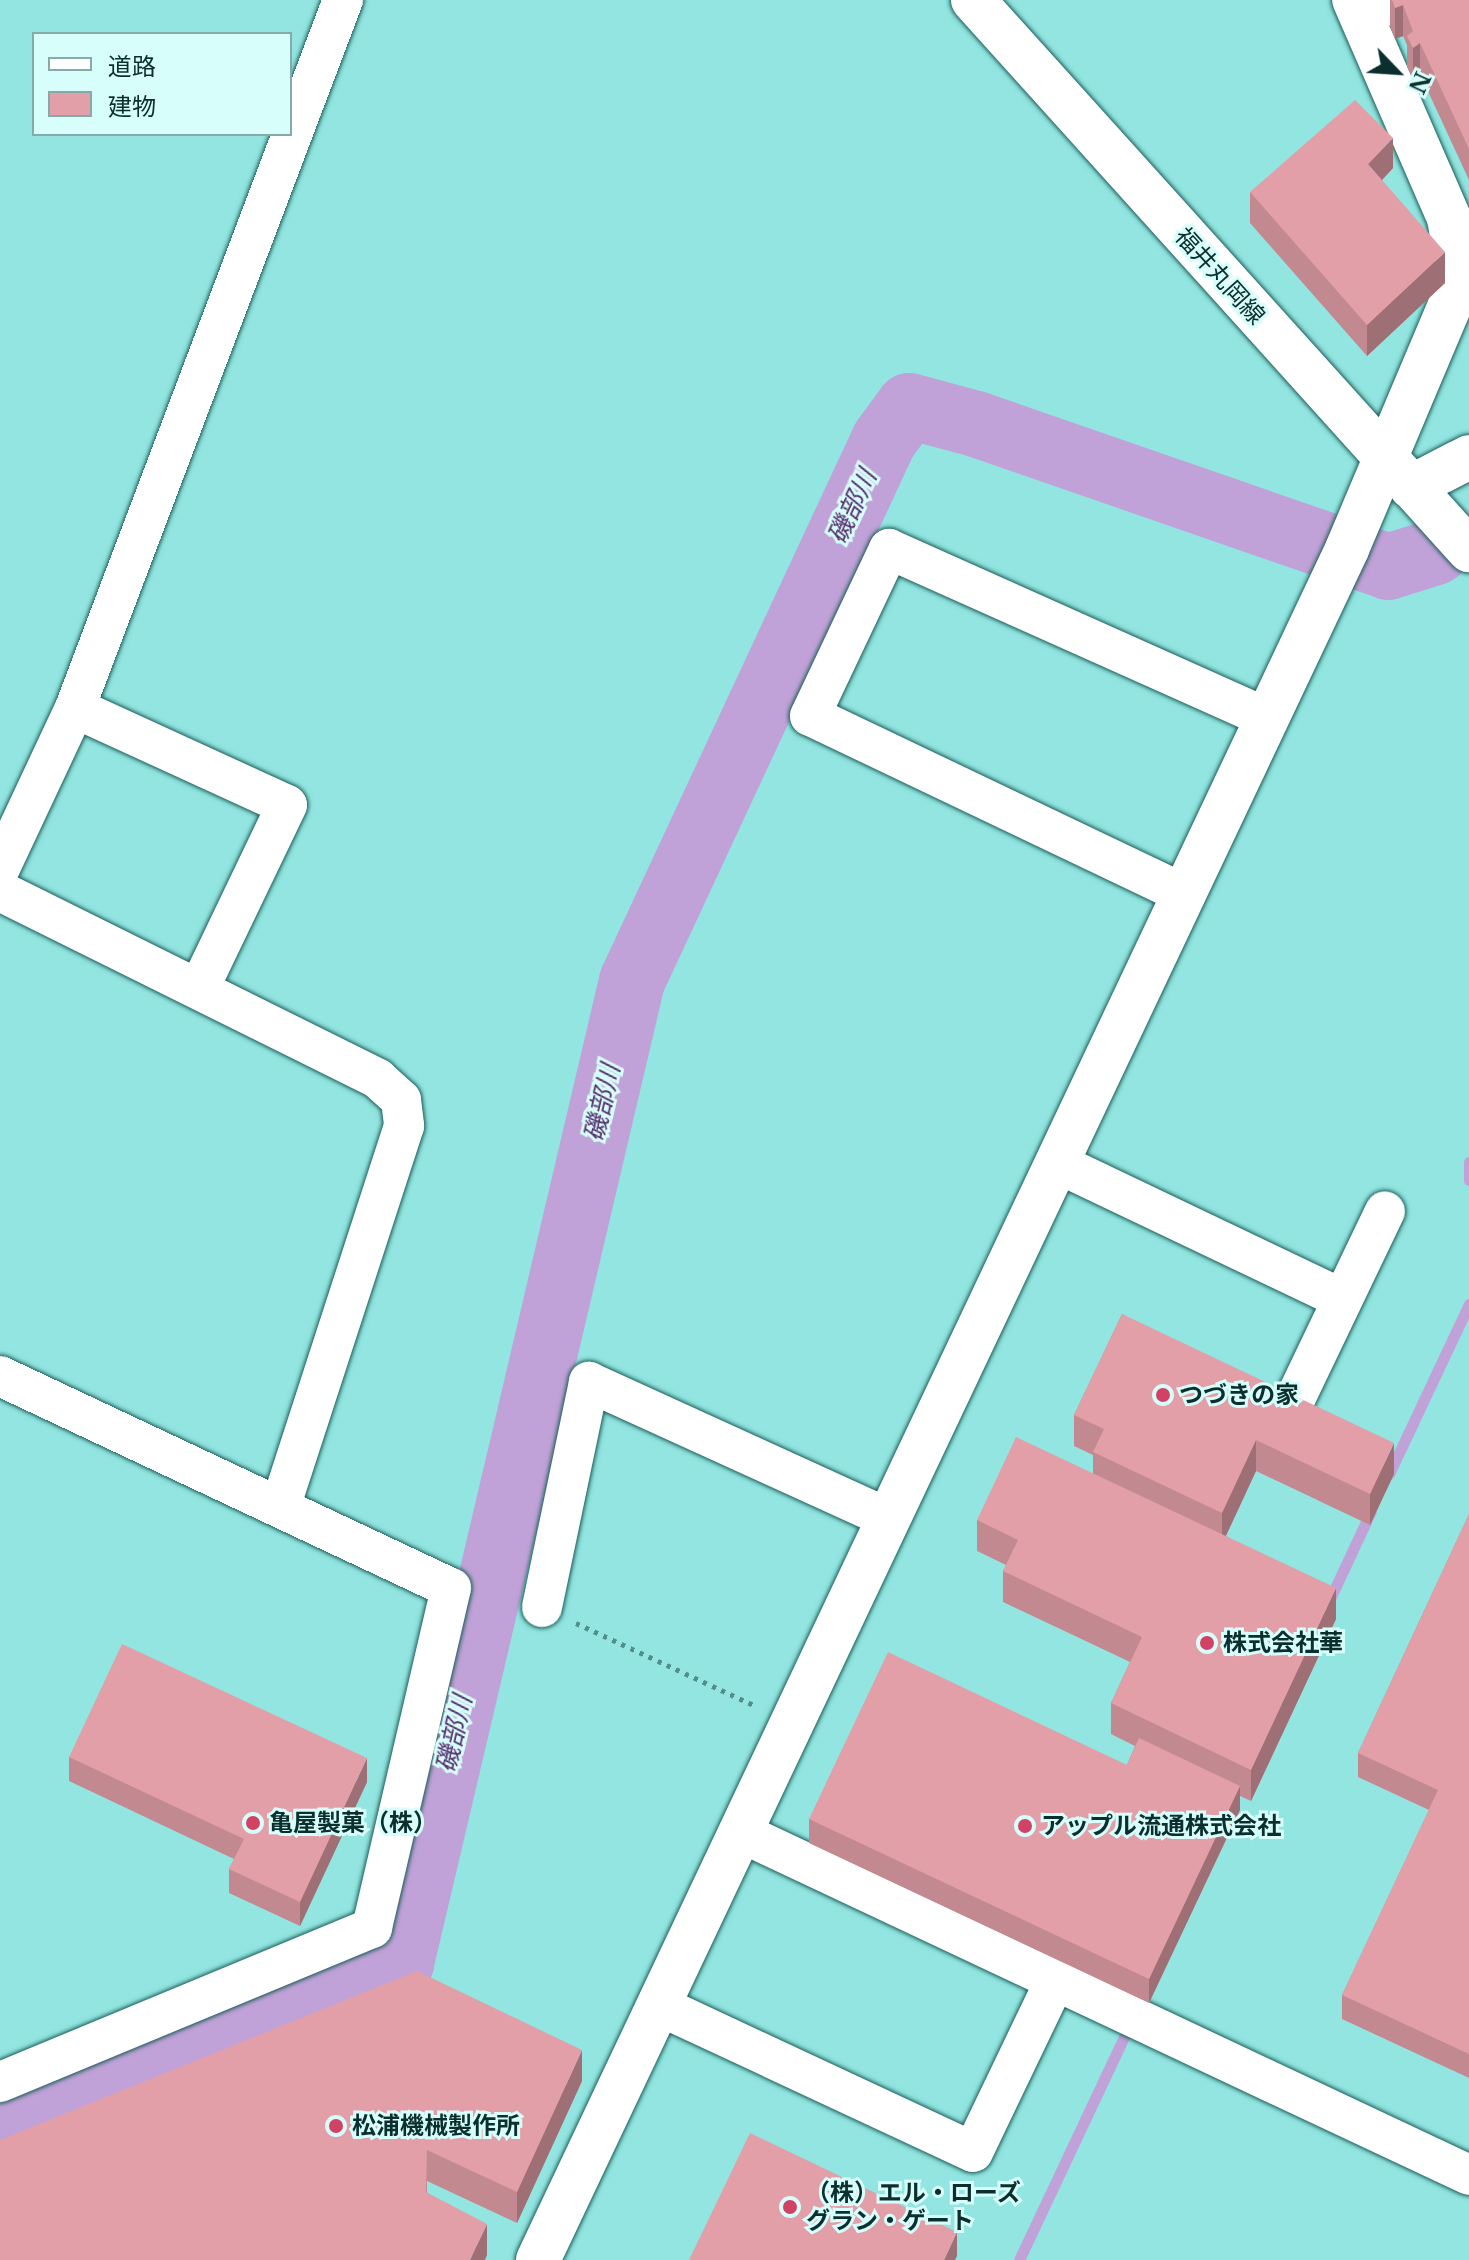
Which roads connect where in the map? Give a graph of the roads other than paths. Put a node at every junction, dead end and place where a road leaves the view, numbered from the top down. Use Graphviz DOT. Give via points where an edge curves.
graph roads {
  1 [pos="343,0"];
  2 [pos="973,0"];
  3 [pos="1435,0"];
  4 [pos="1356,4"];
  5 [pos="292,135"];
  6 [pos="292,136"];
  7 [pos="1469,457"];
  8 [pos="1398,474"];
  9 [pos="1469,550"];
  10 [pos="75,708"];
  11 [pos="1267,718"];
  12 [pos="0,868"];
  13 [pos="0,891"];
  14 [pos="1184,894"];
  15 [pos="199,989"];
  16 [pos="1057,1163"];
  17 [pos="1385,1211"];
  18 [pos="1340,1298"];
  19 [pos="0,1376"];
  20 [pos="1295,1399"];
  21 [pos="280,1507"];
  22 [pos="889,1519"];
  23 [pos="542,1607"];
  24 [pos="742,1833"];
  25 [pos="1054,1983"];
  26 [pos="660,2006"];
  27 [pos="0,2082"];
  28 [pos="1469,2175"];
  29 [pos="538,2260"];
  1 -- 5 [label="street"];
  2 -- 8 [label="street, 福井丸岡線"];
  3 -- 4 [label="street"];
  4 -- 8 [label="street" via="1449,218 1457,264 1455,293"];
  6 -- 10 [label="street"];
  7 -- 8 [label="street"];
  8 -- 9 [label="street, 福井丸岡線"];
  8 -- 11 [label="street"];
  10 -- 12 [label="street"];
  10 -- 15 [label="street" via="287,805"];
  11 -- 14 [label="street"];
  11 -- 14 [label="street" via="889,549 810,716"];
  13 -- 15 [label="street"];
  14 -- 16 [label="street"];
  15 -- 21 [label="street" via="378,1079 401,1100 404,1126"];
  16 -- 18 [label="street"];
  16 -- 22 [label="street"];
  17 -- 18 [label="street"];
  18 -- 20 [label="street"];
  19 -- 21 [label="street"];
  21 -- 27 [label="street" via="451,1588 372,1928"];
  22 -- 23 [label="street" via="589,1382"];
  22 -- 24 [label="street"];
  24 -- 25 [label="street"];
  24 -- 26 [label="street"];
  25 -- 26 [label="street" via="973,2152"];
  25 -- 28 [label="street"];
  26 -- 29 [label="street"];
}
